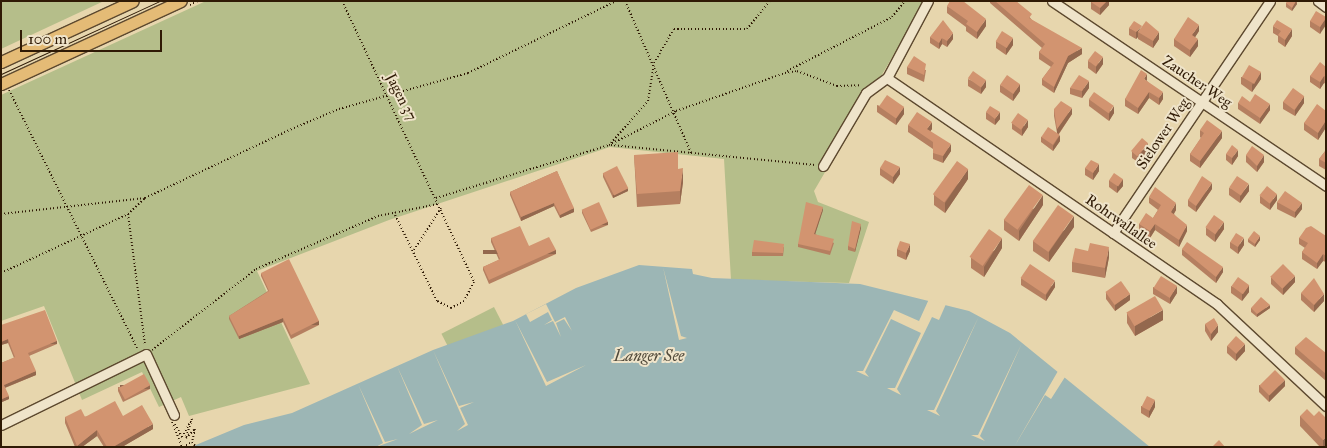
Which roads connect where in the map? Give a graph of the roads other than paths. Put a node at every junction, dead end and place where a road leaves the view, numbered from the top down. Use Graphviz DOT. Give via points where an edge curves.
graph roads {
  1 [pos="133,1"];
  2 [pos="181,1"];
  3 [pos="928,1"];
  4 [pos="1052,1"];
  5 [pos="1270,1"];
  6 [pos="1318,1"];
  7 [pos="1326,7"];
  8 [pos="1,62"];
  9 [pos="887,78"];
  10 [pos="5,86"];
  11 [pos="1202,101"];
  12 [pos="822,166"];
  13 [pos="1326,186"];
  14 [pos="1113,233"];
  15 [pos="1326,406"];
  16 [pos="174,422"];
  17 [pos="1,425"];
  1 -- 8 [label="main road"];
  2 -- 10 [label="main road"];
  3 -- 9 [label="street"];
  4 -- 11 [label="street, Zaucher Weg"];
  5 -- 11 [label="street, Sielower Weg"];
  6 -- 7 [label="street"];
  9 -- 12 [label="street" via="866,93"];
  9 -- 14 [label="street, Rohrwallallee"];
  11 -- 13 [label="street, Zaucher Weg"];
  11 -- 14 [label="street, Sielower Weg"];
  14 -- 15 [label="street, Rohrwallallee" via="1237,320"];
  16 -- 17 [label="street" via="144,356"];
}
